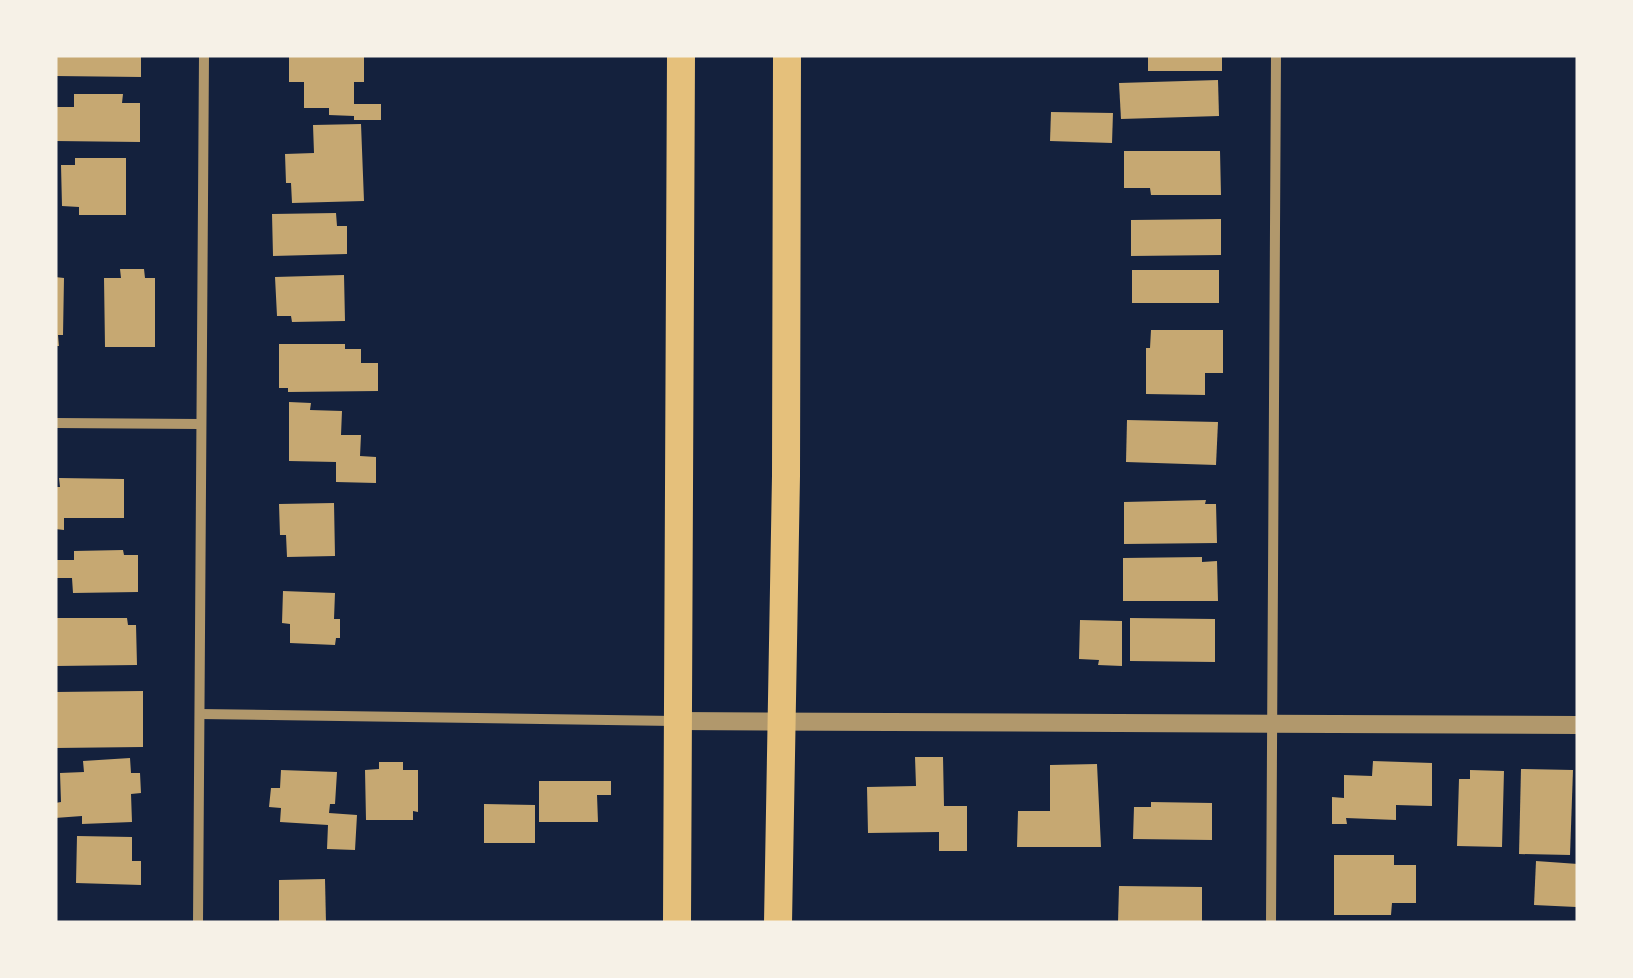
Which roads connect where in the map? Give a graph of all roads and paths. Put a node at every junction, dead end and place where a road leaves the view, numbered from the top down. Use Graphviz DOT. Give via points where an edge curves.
graph roads {
  1 [pos="204,55"];
  2 [pos="681,55"];
  3 [pos="787,55"];
  4 [pos="1276,55"];
  5 [pos="55,423"];
  6 [pos="200,424"];
  7 [pos="200,714"];
  8 [pos="677,721"];
  9 [pos="780,721"];
  10 [pos="1271,724"];
  11 [pos="1578,725"];
  12 [pos="198,923"];
  13 [pos="677,923"];
  14 [pos="778,923"];
  15 [pos="1270,923"];
  1 -- 6 [label="street"];
  2 -- 8 [label="highway"];
  3 -- 9 [label="highway"];
  4 -- 10 [label="street"];
  5 -- 6 [label="street"];
  6 -- 7 [label="street"];
  7 -- 8 [label="street"];
  7 -- 12 [label="street"];
  8 -- 9 [label="street"];
  8 -- 13 [label="highway"];
  9 -- 10 [label="street"];
  9 -- 14 [label="highway"];
  10 -- 11 [label="street"];
  10 -- 15 [label="street"];
}
